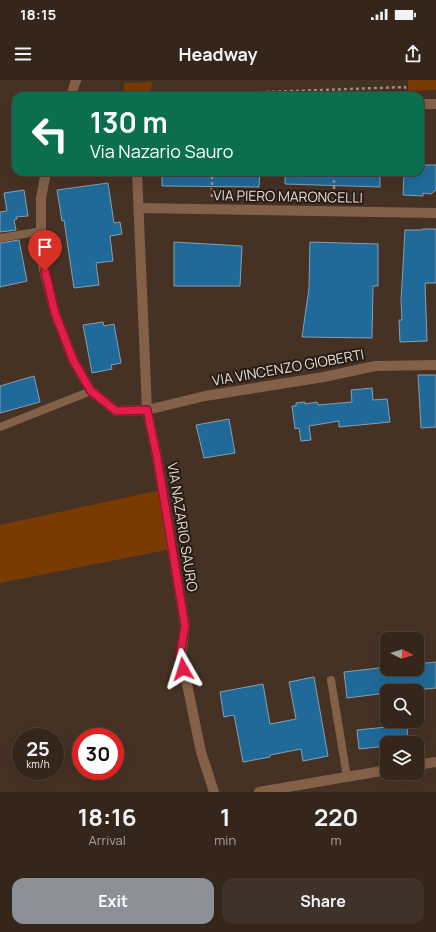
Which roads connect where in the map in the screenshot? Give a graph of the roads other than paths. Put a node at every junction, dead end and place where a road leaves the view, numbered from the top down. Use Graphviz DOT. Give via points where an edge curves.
graph roads {
  1 [pos="76,80"];
  2 [pos="73,92"];
  3 [pos="424,104"];
  4 [pos="436,104"];
  5 [pos="45,176"];
  6 [pos="137,176"];
  7 [pos="138,208"];
  8 [pos="436,214"];
  9 [pos="42,231"];
  10 [pos="0,238"];
  11 [pos="436,365"];
  12 [pos="91,391"];
  13 [pos="147,410"];
  14 [pos="0,427"];
  15 [pos="331,680"];
  16 [pos="436,762"];
  17 [pos="424,764"];
  18 [pos="380,771"];
  19 [pos="347,777"];
  20 [pos="214,792"];
  21 [pos="259,792"];
  1 -- 2 [label="street"];
  3 -- 4 [label="street"];
  5 -- 9 [label="street" via="41,198"];
  6 -- 7 [label="street, VIA NAZARIO SAURO"];
  7 -- 8 [label="street, VIA PIERO MARONCELLI"];
  7 -- 13 [label="street, VIA NAZARIO SAURO"];
  9 -- 10 [label="lane"];
  9 -- 12 [label="street" via="41,257 55,313 73,360"];
  11 -- 13 [label="street, VIA VINCENZO GIOBERTI" via="375,366 205,396"];
  12 -- 13 [label="street" via="116,411"];
  12 -- 14 [label="lane"];
  13 -- 20 [label="street, VIA NAZARIO SAURO" via="185,626 180,655 201,752"];
  15 -- 19 [label="lane"];
  16 -- 17 [label="street"];
  18 -- 19 [label="street"];
  19 -- 21 [label="street"];
}
